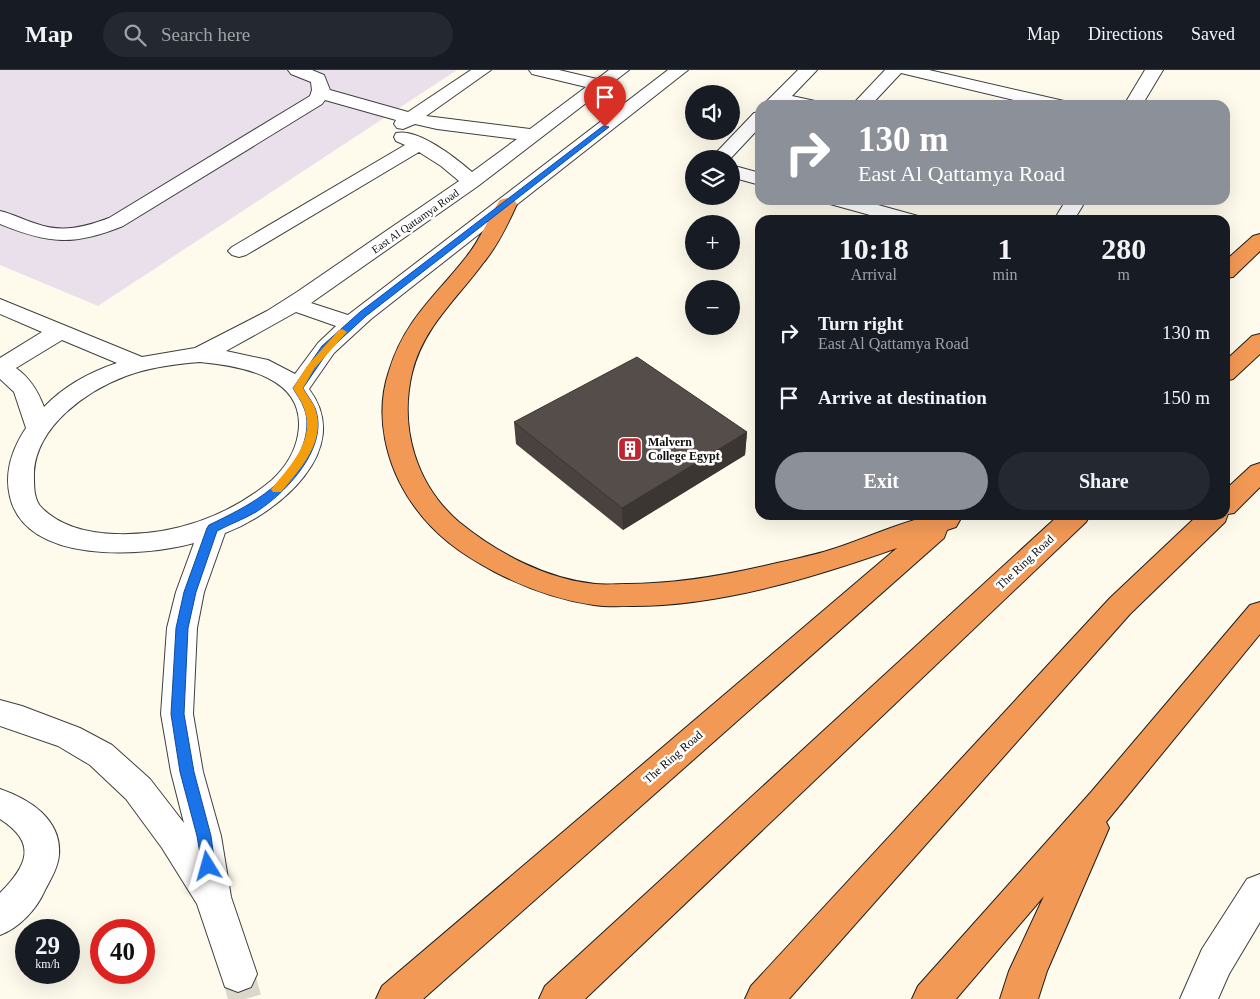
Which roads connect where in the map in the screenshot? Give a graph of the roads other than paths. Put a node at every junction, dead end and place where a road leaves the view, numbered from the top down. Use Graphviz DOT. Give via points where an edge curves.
graph roads {
  1 [pos="297,70"];
  2 [pos="482,70"];
  3 [pos="538,70"];
  4 [pos="620,70"];
  5 [pos="679,70"];
  6 [pos="808,70"];
  7 [pos="894,70"];
  8 [pos="907,70"];
  9 [pos="1154,70"];
  10 [pos="324,80"];
  11 [pos="600,85"];
  12 [pos="777,100"];
  13 [pos="866,100"];
  14 [pos="1036,100"];
  15 [pos="1136,100"];
  16 [pos="306,107"];
  17 [pos="411,118"];
  18 [pos="755,122"];
  19 [pos="391,132"];
  20 [pos="533,135"];
  21 [pos="420,144"];
  22 [pos="728,150"];
  23 [pos="740,173"];
  24 [pos="755,178"];
  25 [pos="471,182"];
  26 [pos="507,204"];
  27 [pos="856,205"];
  28 [pos="893,215"];
  29 [pos="0,217"];
  30 [pos="1260,240"];
  31 [pos="239,251"];
  32 [pos="1230,267"];
  33 [pos="294,304"];
  34 [pos="0,306"];
  35 [pos="351,324"];
  36 [pos="60,331"];
  37 [pos="1260,341"];
  38 [pos="200,356"];
  39 [pos="139,364"];
  40 [pos="0,369"];
  41 [pos="1230,369"];
  42 [pos="298,388"];
  43 [pos="36,424"];
  44 [pos="8,464"];
  45 [pos="1260,472"];
  46 [pos="1230,501"];
  47 [pos="943,520"];
  48 [pos="947,520"];
  49 [pos="1071,520"];
  50 [pos="1210,520"];
  51 [pos="213,528"];
  52 [pos="1260,614"];
  53 [pos="0,713"];
  54 [pos="1104,801"];
  55 [pos="0,803"];
  56 [pos="1260,890"];
  57 [pos="213,897"];
  58 [pos="0,918"];
  59 [pos="238,974"];
  60 [pos="395,999"];
  61 [pos="558,999"];
  62 [pos="764,999"];
  63 [pos="931,999"];
  64 [pos="1019,999"];
  65 [pos="1199,999"];
  1 -- 10 [label="street"];
  2 -- 17 [label="street"];
  3 -- 11 [label="street"];
  4 -- 11 [label="street, East Al Qattamya Road"];
  5 -- 26 [label="street"];
  6 -- 12 [label="street"];
  7 -- 13 [label="street"];
  8 -- 14 [label="street"];
  9 -- 15 [label="street"];
  10 -- 16 [label="street" via="316,100"];
  10 -- 17 [label="street"];
  11 -- 20 [label="street, East Al Qattamya Road"];
  16 -- 19 [label="street"];
  16 -- 29 [label="street" via="102,228 51,235"];
  17 -- 19 [label="street"];
  17 -- 20 [label="street" via="468,129"];
  18 -- 22 [label="street"];
  19 -- 21 [label="street"];
  20 -- 25 [label="street, East Al Qattamya Road"];
  21 -- 25 [label="street"];
  21 -- 31 [label="street"];
  23 -- 24 [label="street"];
  25 -- 33 [label="street, East Al Qattamya Road"];
  26 -- 35 [label="street"];
  26 -- 47 [label="highway" via="476,259 433,308 413,338 400,372 394,407 399,450 413,485 435,516 473,548 521,574 557,587 596,595 659,595 722,587 835,559"];
  27 -- 28 [label="street"];
  30 -- 32 [label="highway"];
  33 -- 35 [label="street"];
  33 -- 38 [label="street, East Al Qattamya Road"];
  34 -- 36 [label="street"];
  35 -- 42 [label="street" via="326,348"];
  36 -- 39 [label="street"];
  36 -- 40 [label="street"];
  37 -- 41 [label="highway"];
  38 -- 39 [label="street"];
  38 -- 42 [label="street" via="230,357 257,363 280,374"];
  39 -- 43 [label="street" via="84,386 51,408"];
  40 -- 43 [label="street" via="21,384 29,396"];
  42 -- 51 [label="street" via="310,409 312,433 303,459 282,485 252,509"];
  43 -- 44 [label="street"];
  44 -- 51 [label="street" via="27,510 50,529 84,541 125,545 169,541"];
  45 -- 46 [label="highway"];
  48 -- 60 [label="highway, The Ring Road"];
  49 -- 61 [label="highway, The Ring Road"];
  50 -- 62 [label="highway" via="1120,606"];
  51 -- 57 [label="street" via="190,592 182,628 177,714 187,772 204,836"];
  52 -- 54 [label="highway"];
  53 -- 57 [label="street" via="68,737 101,754 138,789"];
  54 -- 63 [label="highway"];
  54 -- 64 [label="highway"];
  55 -- 58 [label="street" via="24,816 37,828 42,844 40,863 31,884"];
  56 -- 65 [label="street" via="1216,962"];
  57 -- 59 [label="street"];
}
